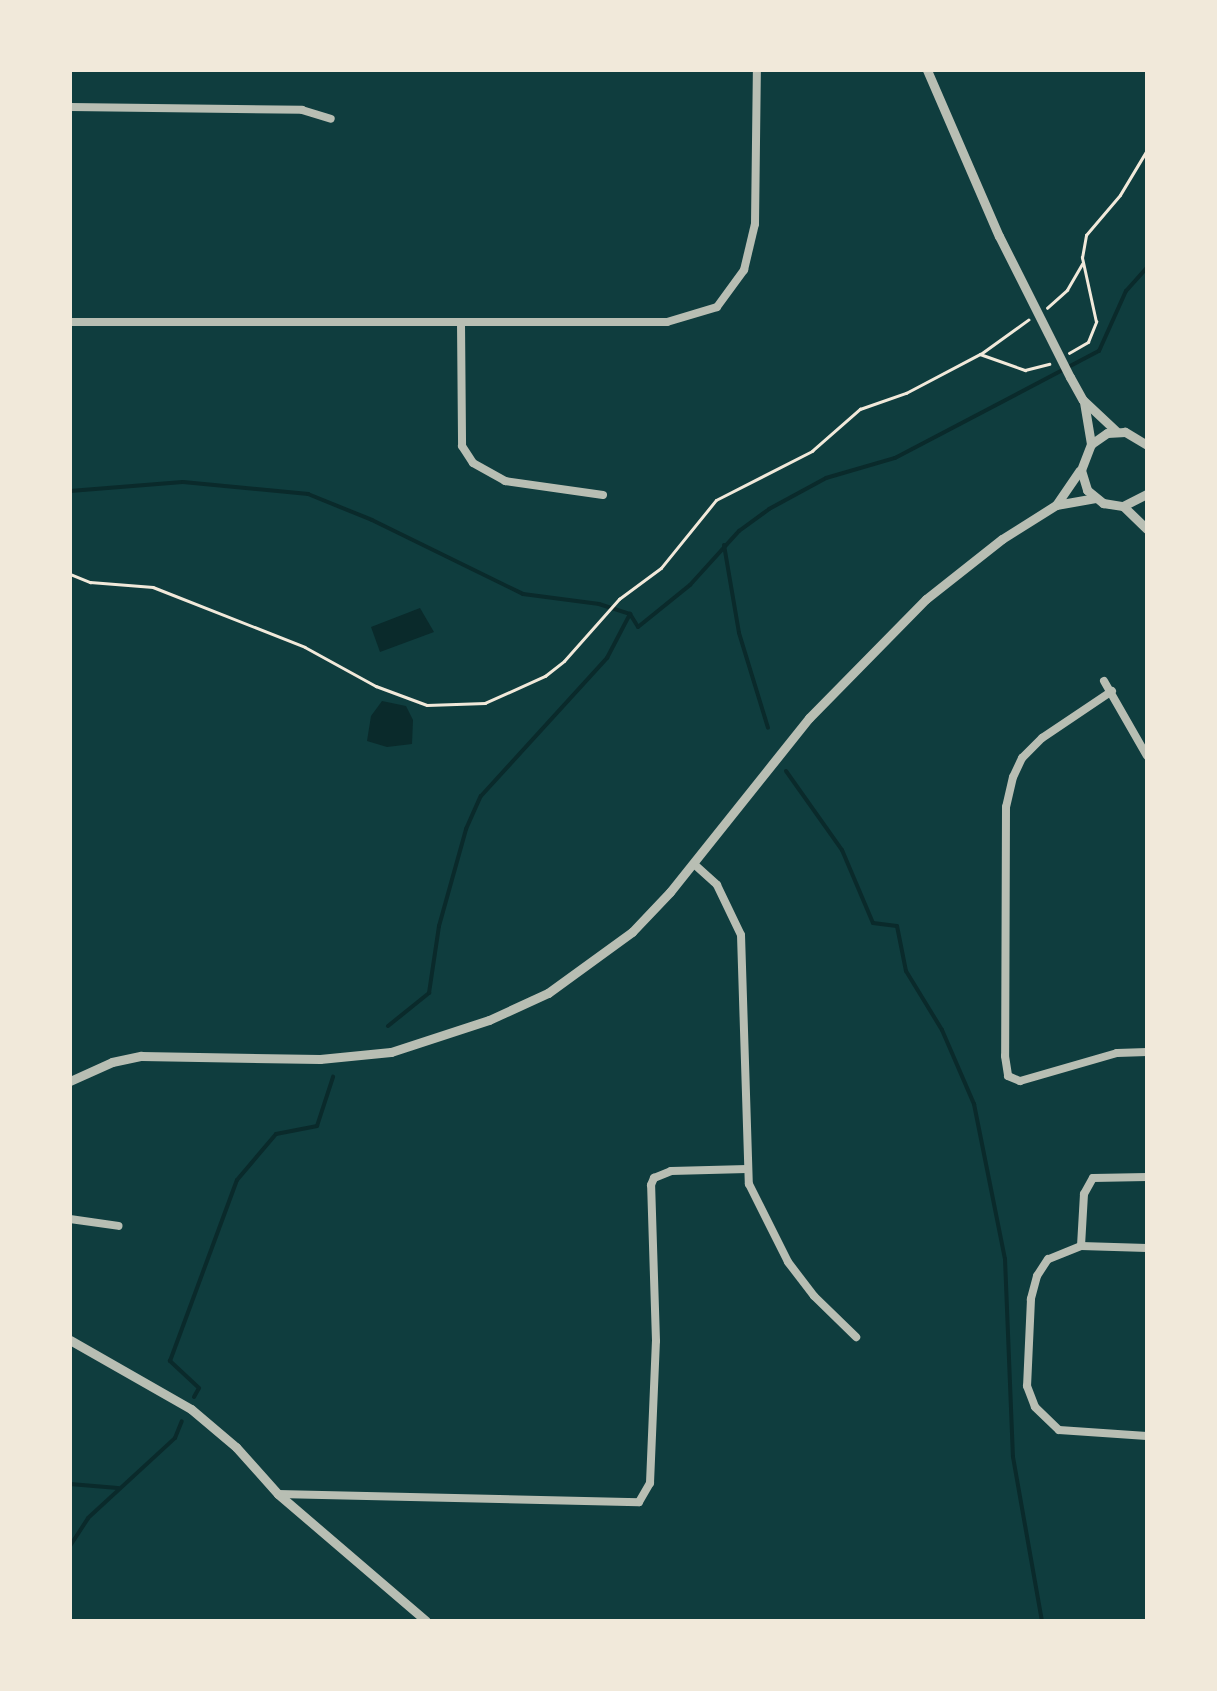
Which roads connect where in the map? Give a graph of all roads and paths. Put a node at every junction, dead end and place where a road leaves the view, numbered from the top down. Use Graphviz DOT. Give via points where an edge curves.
graph roads {
  1 [pos="757,70"];
  2 [pos="927,70"];
  3 [pos="70,106"];
  4 [pos="331,119"];
  5 [pos="1147,150"];
  6 [pos="70,322"];
  7 [pos="461,324"];
  8 [pos="1084,400"];
  9 [pos="1116,431"];
  10 [pos="1145,440"];
  11 [pos="1090,444"];
  12 [pos="1081,470"];
  13 [pos="1147,494"];
  14 [pos="604,495"];
  15 [pos="1095,498"];
  16 [pos="1056,505"];
  17 [pos="1123,506"];
  18 [pos="1147,529"];
  19 [pos="70,574"];
  20 [pos="1104,681"];
  21 [pos="1112,691"];
  22 [pos="1147,756"];
  23 [pos="694,864"];
  24 [pos="1147,1052"];
  25 [pos="70,1081"];
  26 [pos="747,1169"];
  27 [pos="1147,1177"];
  28 [pos="70,1219"];
  29 [pos="119,1226"];
  30 [pos="1081,1246"];
  31 [pos="1147,1248"];
  32 [pos="856,1337"];
  33 [pos="70,1340"];
  34 [pos="1147,1436"];
  35 [pos="278,1494"];
  36 [pos="426,1621"];
  1 -- 7 [label="street" via="755,224 744,270 718,307 667,322"];
  2 -- 8 [label="street" via="991,219"];
  3 -- 4 [label="street" via="302,110"];
  5 -- 19 [label="path" via="1086,235 1082,258 1096,322 1088,342 1035,370 980,354 860,409 812,450 716,500 661,568 619,599 564,661 486,703 428,704 154,587"];
  6 -- 7 [label="street"];
  7 -- 14 [label="street" via="462,446 473,463 506,481"];
  8 -- 9 [label="street"];
  8 -- 11 [label="street"];
  9 -- 10 [label="street"];
  9 -- 11 [label="street"];
  11 -- 12 [label="street"];
  12 -- 15 [label="street"];
  12 -- 16 [label="street"];
  13 -- 17 [label="street"];
  15 -- 16 [label="street"];
  15 -- 17 [label="street"];
  16 -- 23 [label="street" via="971,563 885,636 809,718"];
  17 -- 18 [label="street"];
  20 -- 21 [label="street"];
  21 -- 22 [label="street"];
  21 -- 24 [label="street" via="1042,738 1013,777 1006,807 1005,1056 1008,1076 1020,1082 1117,1053"];
  23 -- 25 [label="street" via="600,958 548,993 430,1042 320,1059 141,1056"];
  23 -- 26 [label="street" via="717,885 741,936"];
  26 -- 32 [label="street" via="763,1218 788,1262"];
  26 -- 35 [label="street" via="671,1171 651,1185 656,1342 650,1483 639,1502"];
  27 -- 30 [label="street" via="1093,1178 1084,1194"];
  28 -- 29 [label="street"];
  30 -- 31 [label="street"];
  30 -- 34 [label="street" via="1048,1259 1036,1276 1027,1386 1035,1407 1059,1430"];
  33 -- 35 [label="street" via="190,1409"];
  35 -- 36 [label="street"];
}
